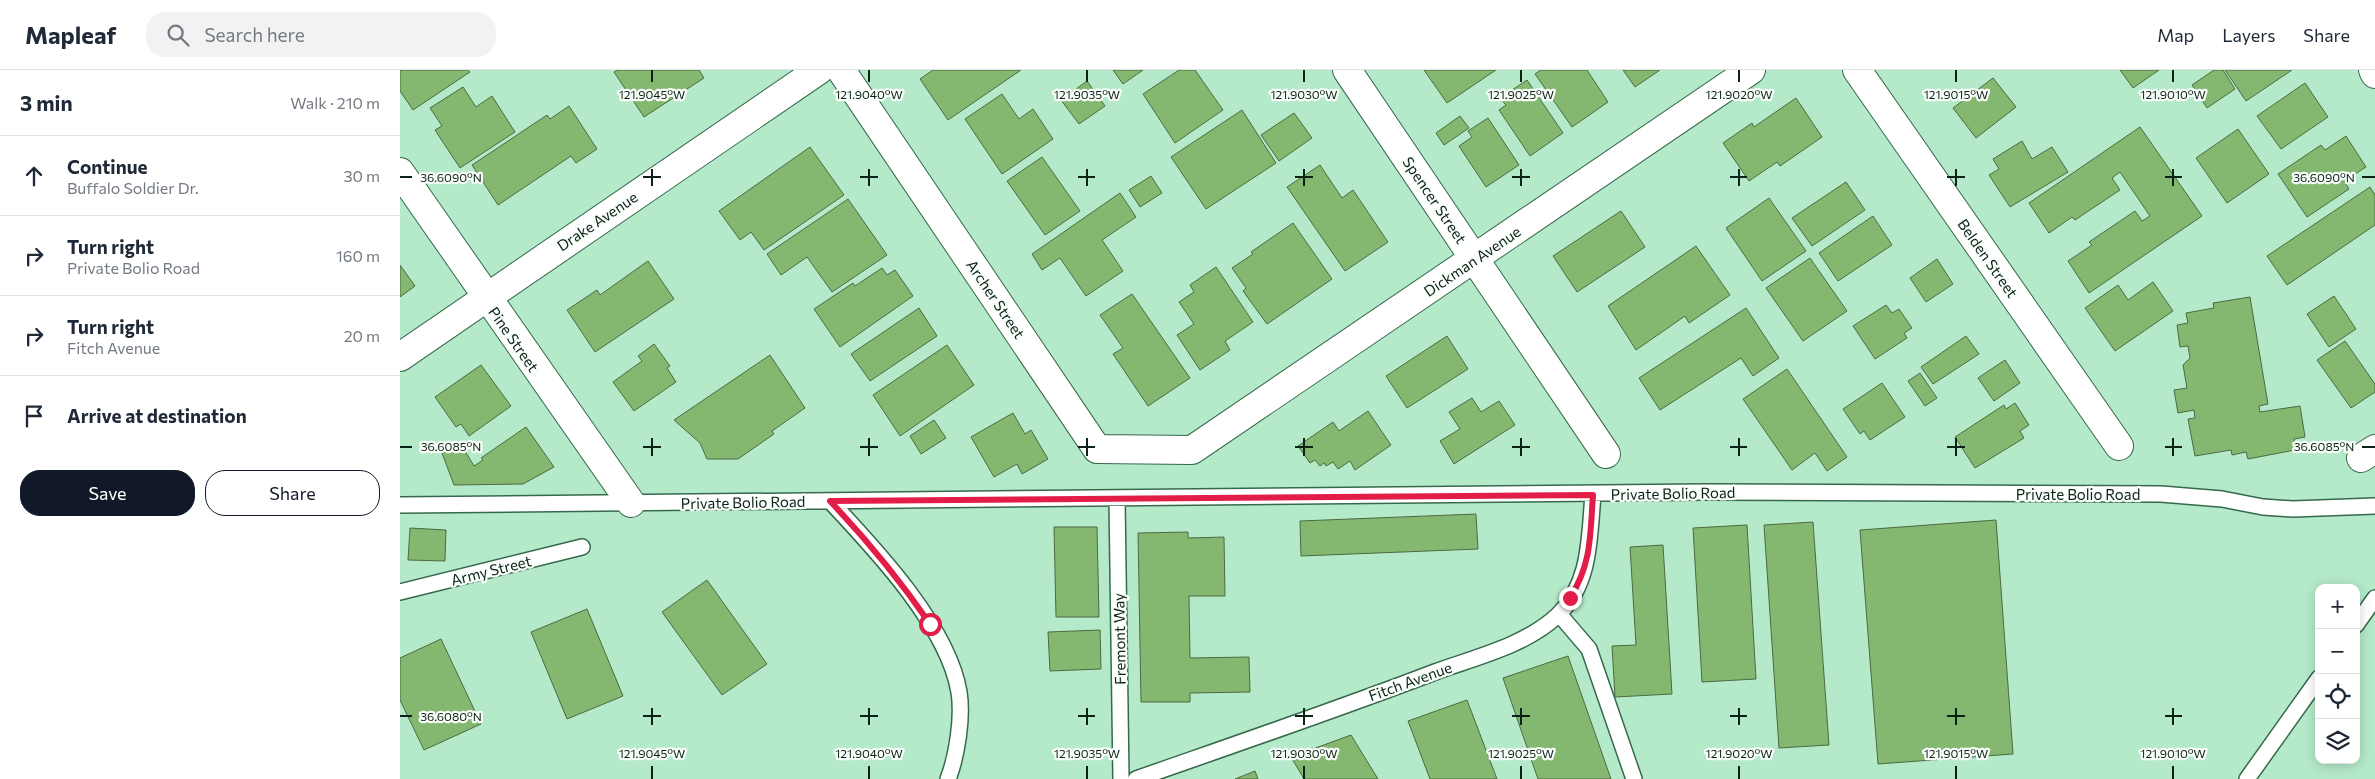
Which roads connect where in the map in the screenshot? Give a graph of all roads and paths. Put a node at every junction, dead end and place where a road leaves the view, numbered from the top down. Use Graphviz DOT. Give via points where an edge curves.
graph roads {
  1 [pos="819,70"];
  2 [pos="841,70"];
  3 [pos="1347,70"];
  4 [pos="1751,70"];
  5 [pos="1857,70"];
  6 [pos="2372,70"];
  7 [pos="2375,74"];
  8 [pos="400,172"];
  9 [pos="1475,259"];
  10 [pos="485,297"];
  11 [pos="400,356"];
  12 [pos="2119,446"];
  13 [pos="1192,450"];
  14 [pos="1606,454"];
  15 [pos="1593,495"];
  16 [pos="1117,499"];
  17 [pos="830,501"];
  18 [pos="631,504"];
  19 [pos="400,505"];
  20 [pos="2375,506"];
  21 [pos="582,547"];
  22 [pos="400,592"];
  23 [pos="2375,598"];
  24 [pos="1559,614"];
  25 [pos="2360,619"];
  26 [pos="2315,684"];
  27 [pos="948,779"];
  28 [pos="1121,779"];
  29 [pos="1136,779"];
  30 [pos="1634,779"];
  31 [pos="2247,779"];
  1 -- 10 [label="street, Drake Avenue"];
  2 -- 13 [label="street, Archer Street" via="1097,449"];
  3 -- 9 [label="street, Spencer Street"];
  4 -- 9 [label="street, Dickman Avenue"];
  5 -- 12 [label="street, Belden Street"];
  6 -- 7 [label="street"];
  8 -- 10 [label="street, Pine Street"];
  9 -- 13 [label="street, Dickman Avenue"];
  9 -- 14 [label="street, Spencer Street"];
  10 -- 11 [label="street, Drake Avenue"];
  10 -- 18 [label="street, Pine Street"];
  15 -- 16 [label="lane, Private Bolio Road"];
  15 -- 20 [label="lane, Private Bolio Road" via="1705,492 2161,494 2222,499 2263,507"];
  15 -- 24 [label="lane, Fitch Avenue" via="1587,564 1581,582"];
  16 -- 17 [label="lane, Private Bolio Road"];
  16 -- 28 [label="lane, Fremont Way"];
  17 -- 18 [label="lane, Private Bolio Road"];
  17 -- 27 [label="lane" via="908,591 947,658 959,693 958,738"];
  18 -- 19 [label="lane, Private Bolio Road"];
  21 -- 22 [label="lane, Army Street"];
  23 -- 25 [label="lane"];
  24 -- 29 [label="lane, Fitch Avenue" via="1521,640"];
  24 -- 30 [label="lane" via="1590,649"];
  26 -- 31 [label="lane"];
}
